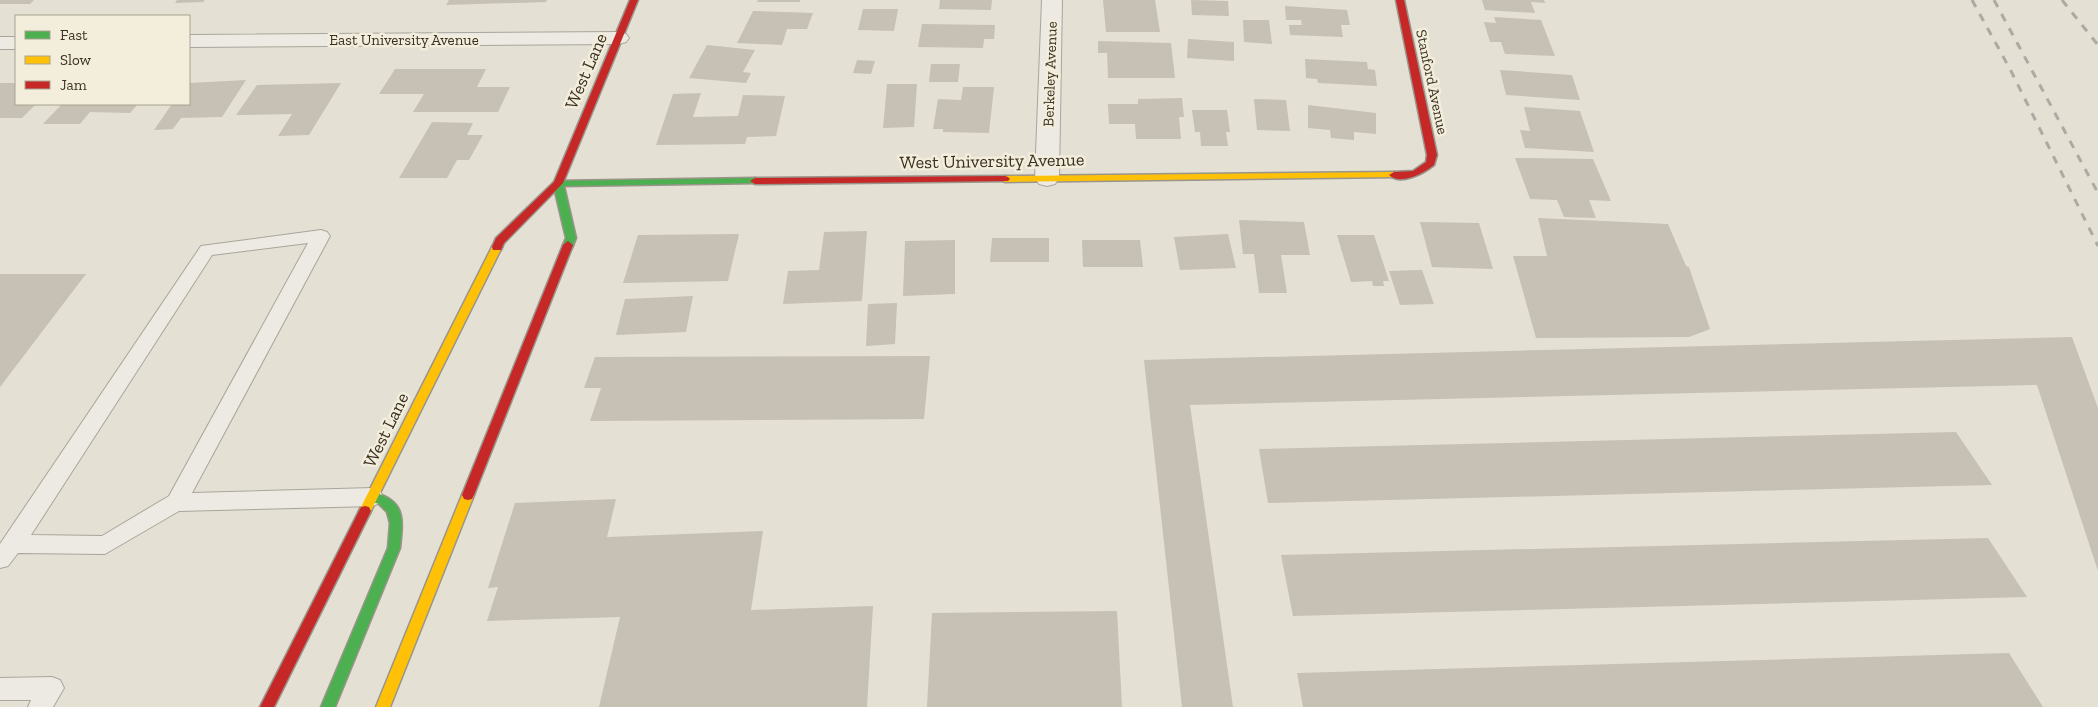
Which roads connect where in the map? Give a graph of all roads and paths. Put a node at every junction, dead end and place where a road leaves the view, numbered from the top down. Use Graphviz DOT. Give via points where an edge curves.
graph roads {
  1 [pos="634,0"];
  2 [pos="1052,0"];
  3 [pos="1400,0"];
  4 [pos="619,38"];
  5 [pos="190,41"];
  6 [pos="0,43"];
  7 [pos="15,43"];
  8 [pos="1425,169"];
  9 [pos="1047,178"];
  10 [pos="558,183"];
  11 [pos="372,497"];
  12 [pos="176,502"];
  13 [pos="6,552"];
  14 [pos="0,689"];
  15 [pos="40,707"];
  16 [pos="267,707"];
  17 [pos="328,707"];
  18 [pos="383,707"];
  1 -- 4 [label="main road, West Lane"];
  2 -- 9 [label="street, Berkeley Avenue"];
  3 -- 8 [label="main road, Stanford Avenue" via="1432,155 1431,163"];
  4 -- 5 [label="street, East University Avenue"];
  4 -- 10 [label="main road, West Lane"];
  6 -- 7 [label="street"];
  8 -- 9 [label="main road, West University Avenue" via="1415,174 1378,176"];
  9 -- 10 [label="main road, West University Avenue"];
  10 -- 11 [label="main road, West Lane" via="500,241"];
  10 -- 18 [label="main road" via="571,238"];
  11 -- 12 [label="lane"];
  11 -- 16 [label="main road, West Lane"];
  11 -- 17 [label="main road" via="387,500 394,510 394,548"];
  12 -- 13 [label="lane" via="105,545"];
  12 -- 13 [label="lane" via="321,236 207,250"];
  14 -- 15 [label="lane" via="52,688"];
}
